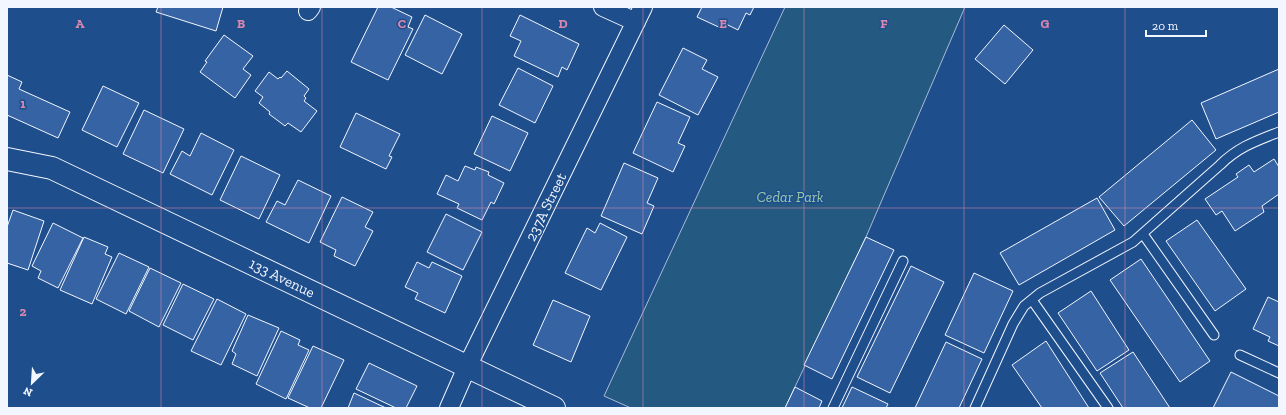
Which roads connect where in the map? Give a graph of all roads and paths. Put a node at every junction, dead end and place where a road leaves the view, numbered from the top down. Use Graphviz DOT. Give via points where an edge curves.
graph roads {
  1 [pos="602,7"];
  2 [pos="640,15"];
  3 [pos="1279,132"];
  4 [pos="7,160"];
  5 [pos="1143,234"];
  6 [pos="903,260"];
  7 [pos="1032,300"];
  8 [pos="1214,335"];
  9 [pos="1240,355"];
  10 [pos="467,367"];
  11 [pos="1279,373"];
  12 [pos="449,408"];
  13 [pos="554,408"];
  14 [pos="833,408"];
  15 [pos="975,408"];
  16 [pos="1108,408"];
  1 -- 2 [label="street"];
  2 -- 10 [label="street, 237A Street"];
  3 -- 5 [label="lane" via="1229,155"];
  4 -- 10 [label="street, 133 Avenue" via="52,168"];
  5 -- 7 [label="lane"];
  5 -- 8 [label="lane"];
  6 -- 14 [label="lane"];
  7 -- 15 [label="lane" via="1024,306 1012,324"];
  7 -- 16 [label="lane"];
  9 -- 11 [label="lane"];
  10 -- 12 [label="street, 237A Street"];
  10 -- 13 [label="street, 133 Avenue"];
}
